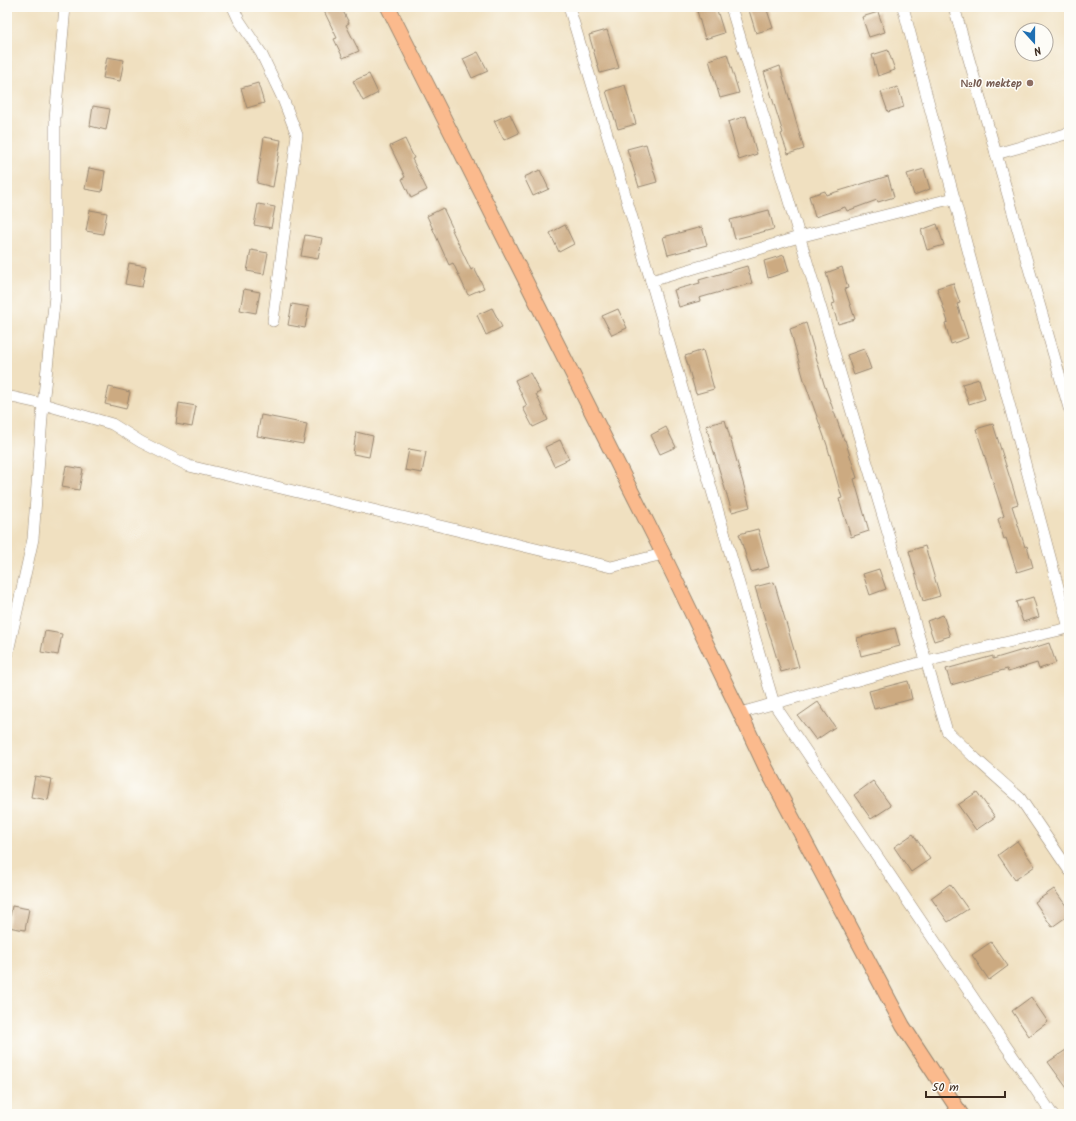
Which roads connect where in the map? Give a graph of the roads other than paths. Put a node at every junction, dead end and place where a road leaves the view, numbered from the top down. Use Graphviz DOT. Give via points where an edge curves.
graph roads {
  1 [pos="65,7"];
  2 [pos="233,7"];
  3 [pos="388,7"];
  4 [pos="569,7"];
  5 [pos="731,7"];
  6 [pos="903,7"];
  7 [pos="954,7"];
  8 [pos="1069,133"];
  9 [pos="996,154"];
  10 [pos="954,198"];
  11 [pos="799,237"];
  12 [pos="651,281"];
  13 [pos="273,321"];
  14 [pos="7,396"];
  15 [pos="43,404"];
  16 [pos="1069,408"];
  17 [pos="663,554"];
  18 [pos="1069,628"];
  19 [pos="7,656"];
  20 [pos="926,661"];
  21 [pos="774,704"];
  22 [pos="740,713"];
  23 [pos="1069,870"];
  24 [pos="961,1114"];
  25 [pos="1052,1114"];
  1 -- 15 [label="street" via="55,118 55,296"];
  2 -- 13 [label="street" via="261,53 283,99 296,135"];
  3 -- 17 [label="main road"];
  4 -- 12 [label="street"];
  5 -- 11 [label="street"];
  6 -- 10 [label="street"];
  7 -- 9 [label="street"];
  8 -- 9 [label="street"];
  9 -- 16 [label="street"];
  10 -- 11 [label="street"];
  10 -- 18 [label="street"];
  11 -- 12 [label="street"];
  11 -- 20 [label="street"];
  12 -- 21 [label="street"];
  14 -- 15 [label="street"];
  15 -- 17 [label="street" via="112,424 189,466 611,566"];
  15 -- 19 [label="street" via="33,539"];
  17 -- 22 [label="main road"];
  18 -- 20 [label="street"];
  20 -- 21 [label="street"];
  20 -- 23 [label="street" via="947,731 1020,798"];
  21 -- 22 [label="street"];
  21 -- 25 [label="street"];
  22 -- 24 [label="main road" via="766,768 903,1026"];
}
